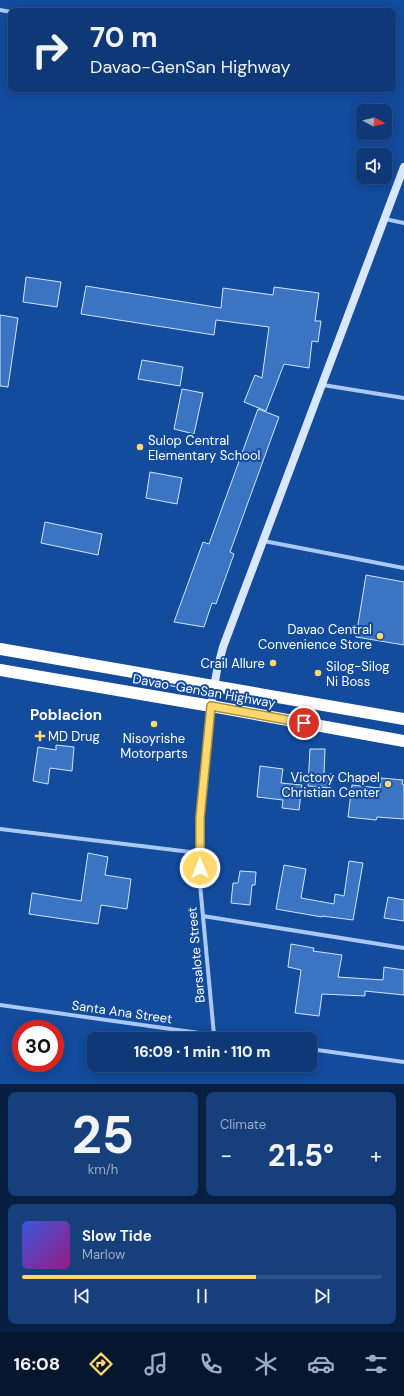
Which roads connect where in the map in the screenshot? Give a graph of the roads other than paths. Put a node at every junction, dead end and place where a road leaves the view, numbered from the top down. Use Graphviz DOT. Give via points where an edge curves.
graph roads {
  1 [pos="404,167"];
  2 [pos="384,219"];
  3 [pos="404,223"];
  4 [pos="323,385"];
  5 [pos="404,398"];
  6 [pos="264,541"];
  7 [pos="404,568"];
  8 [pos="0,649"];
  9 [pos="0,670"];
  10 [pos="214,685"];
  11 [pos="211,706"];
  12 [pos="404,720"];
  13 [pos="404,741"];
  14 [pos="0,829"];
  15 [pos="199,853"];
  16 [pos="203,916"];
  17 [pos="404,948"];
  18 [pos="0,1005"];
  19 [pos="193,1032"];
  20 [pos="214,1032"];
  21 [pos="317,1050"];
  22 [pos="404,1062"];
  1 -- 2 [label="street"];
  2 -- 3 [label="street"];
  2 -- 4 [label="street"];
  4 -- 5 [label="street"];
  4 -- 6 [label="street"];
  6 -- 7 [label="street"];
  6 -- 10 [label="street" via="223,647"];
  8 -- 10 [label="highway, Davao-GenSan Highway"];
  9 -- 11 [label="highway, Davao-GenSan Highway"];
  10 -- 11 [label="street"];
  10 -- 12 [label="highway, Davao-GenSan Highway"];
  11 -- 13 [label="highway, Davao-GenSan Highway"];
  11 -- 15 [label="street, Barsalote Street"];
  14 -- 15 [label="street"];
  15 -- 16 [label="street, Barsalote Street"];
  16 -- 17 [label="street"];
  16 -- 20 [label="street, Barsalote Street"];
  18 -- 19 [label="street, Santa Ana Street"];
  21 -- 22 [label="street"];
}
